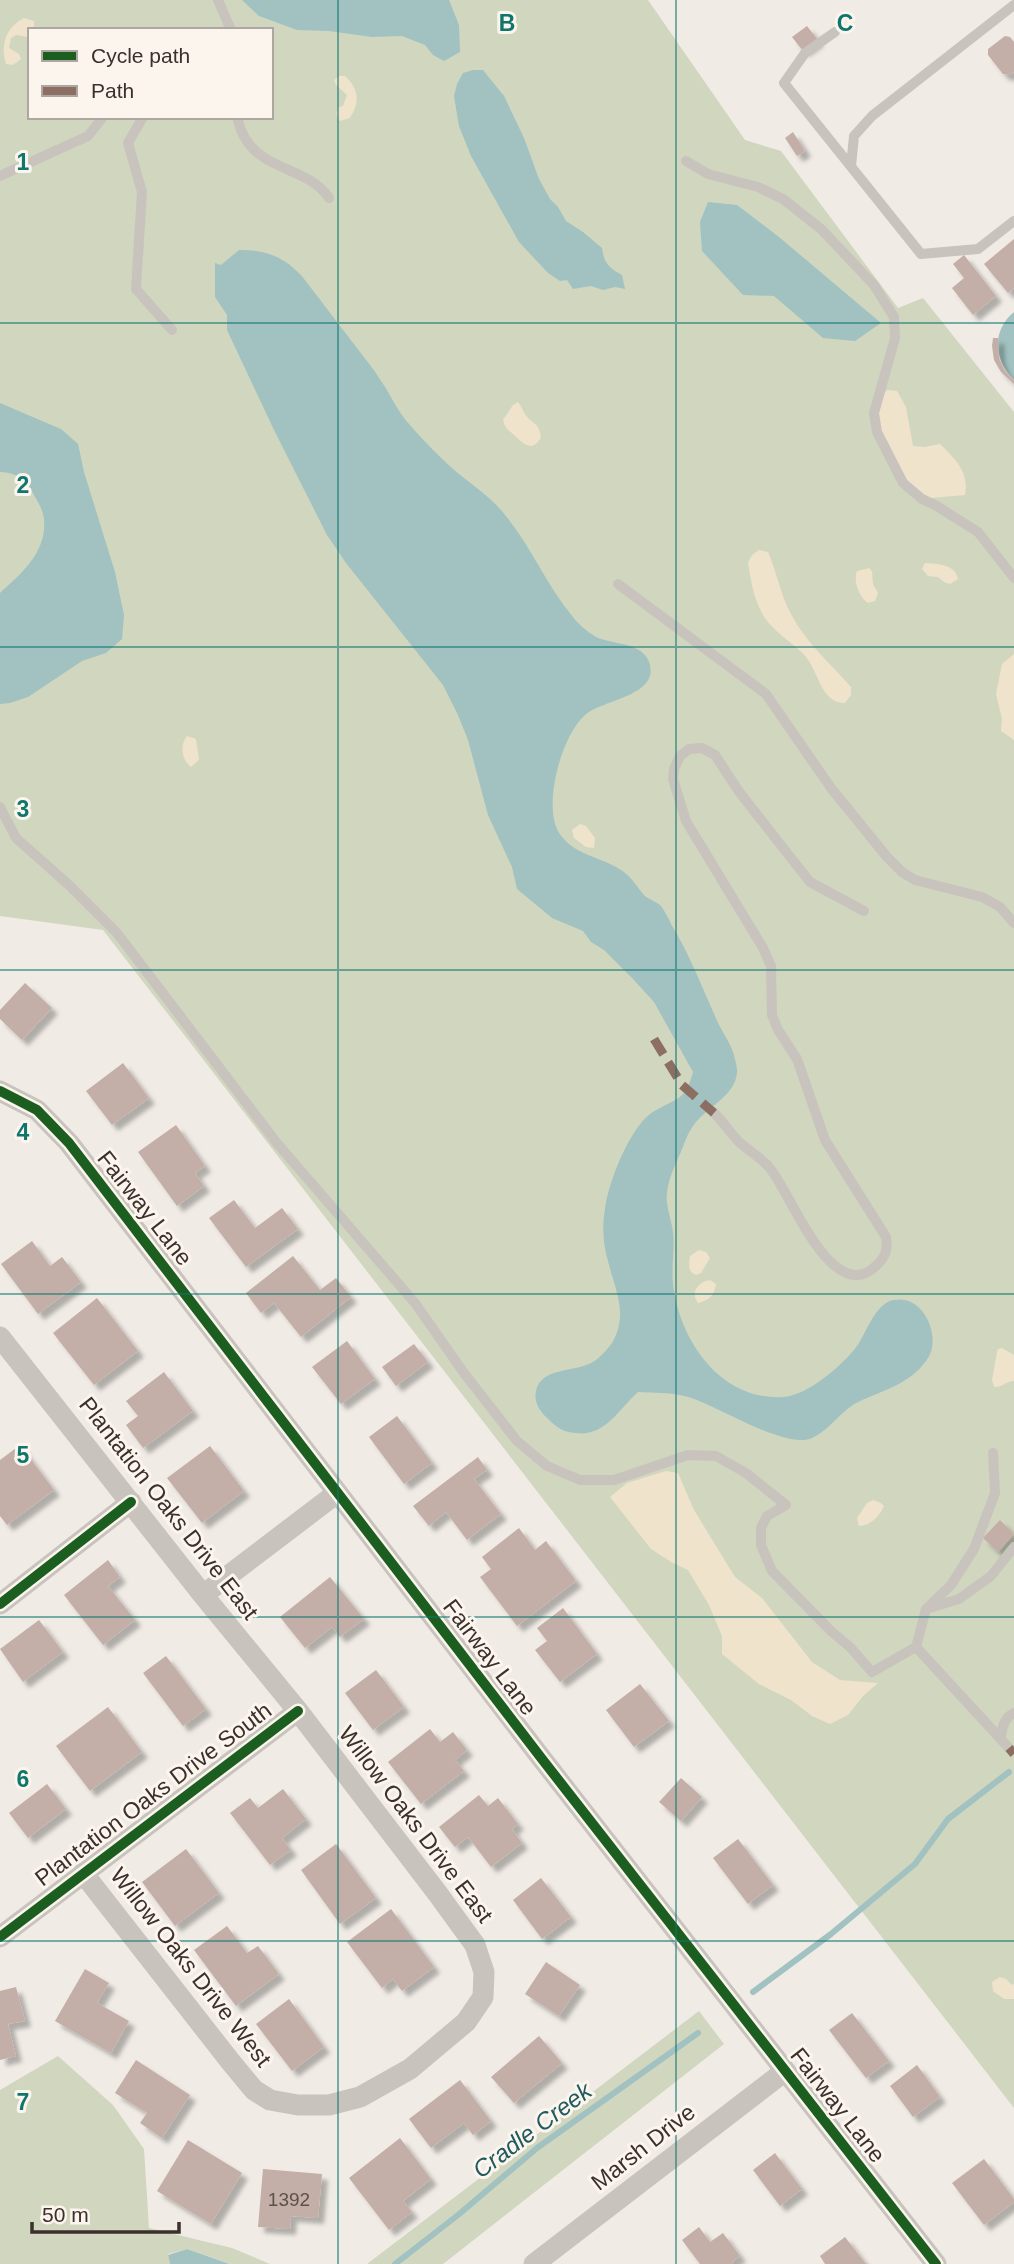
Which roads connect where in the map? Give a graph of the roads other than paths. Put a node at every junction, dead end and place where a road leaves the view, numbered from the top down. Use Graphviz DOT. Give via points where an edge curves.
graph roads {
  1 [pos="218,0"];
  2 [pos="1014,5"];
  3 [pos="230,28"];
  4 [pos="835,32"];
  5 [pos="101,119"];
  6 [pos="142,119"];
  7 [pos="238,119"];
  8 [pos="686,161"];
  9 [pos="851,166"];
  10 [pos="0,176"];
  11 [pos="329,198"];
  12 [pos="1014,221"];
  13 [pos="172,330"];
  14 [pos="1014,578"];
  15 [pos="618,584"];
  16 [pos="0,807"];
  17 [pos="864,911"];
  18 [pos="1014,923"];
  19 [pos="0,1091"];
  20 [pos="714,1113"];
  21 [pos="0,1336"];
  22 [pos="993,1453"];
  23 [pos="337,1493"];
  24 [pos="131,1502"];
  25 [pos="1014,1547"];
  26 [pos="203,1595"];
  27 [pos="0,1604"];
  28 [pos="926,1608"];
  29 [pos="916,1647"];
  30 [pos="298,1711"];
  31 [pos="1014,1713"];
  32 [pos="1001,1736"];
  33 [pos="1009,1748"];
  34 [pos="83,1873"];
  35 [pos="0,1937"];
  36 [pos="484,1972"];
  37 [pos="785,2071"];
  38 [pos="534,2264"];
  39 [pos="936,2264"];
  1 -- 3 [label="lane"];
  2 -- 9 [label="lane" via="872,116 854,136"];
  4 -- 9 [label="lane" via="805,53 784,83"];
  5 -- 10 [label="lane" via="88,136"];
  6 -- 13 [label="lane" via="128,144 142,192 135,289"];
  7 -- 11 [label="lane" via="255,151 321,186"];
  8 -- 14 [label="lane" via="708,174 783,199 821,229 874,285 894,317 895,338 874,413 877,432 903,483 978,532"];
  9 -- 12 [label="lane" via="921,254 978,249"];
  15 -- 18 [label="lane" via="766,694 831,788 902,872 915,880 982,897 1000,907"];
  16 -- 29 [label="lane" via="16,838 117,933 276,1142 415,1303 517,1441 547,1466 580,1480 614,1480 688,1455 716,1456 746,1472 786,1506 766,1516 761,1528 761,1545 772,1571 872,1672"];
  17 -- 20 [label="lane" via="810,882 715,755 702,748 689,749 680,756 673,779 686,821 764,948 771,967 772,1015 797,1059 825,1140 886,1237 883,1259 861,1275 835,1267 821,1254 769,1167 737,1141"];
  19 -- 23 [label="street, Fairway Lane" via="37,1110 69,1143"];
  21 -- 24 [label="street, Plantation Oaks Drive East"];
  22 -- 28 [label="lane" via="995,1493 974,1549 951,1585"];
  23 -- 26 [label="street"];
  23 -- 37 [label="street, Fairway Lane"];
  24 -- 26 [label="street, Plantation Oaks Drive East"];
  24 -- 27 [label="street"];
  25 -- 28 [label="lane" via="991,1576 959,1599"];
  26 -- 30 [label="street, Plantation Oaks Drive East"];
  28 -- 29 [label="lane"];
  29 -- 32 [label="lane"];
  30 -- 34 [label="street, Plantation Oaks Drive South"];
  30 -- 36 [label="street, Willow Oaks Drive East" via="475,1945"];
  31 -- 32 [label="lane" via="1002,1726"];
  32 -- 33 [label="lane"];
  34 -- 35 [label="street, Plantation Oaks Drive South"];
  34 -- 36 [label="street, Willow Oaks Drive West" via="254,2090 271,2100 329,2105 360,2097 410,2070 466,2022 483,1997"];
  37 -- 38 [label="street, Marsh Drive"];
  37 -- 39 [label="street, Fairway Lane"];
}
